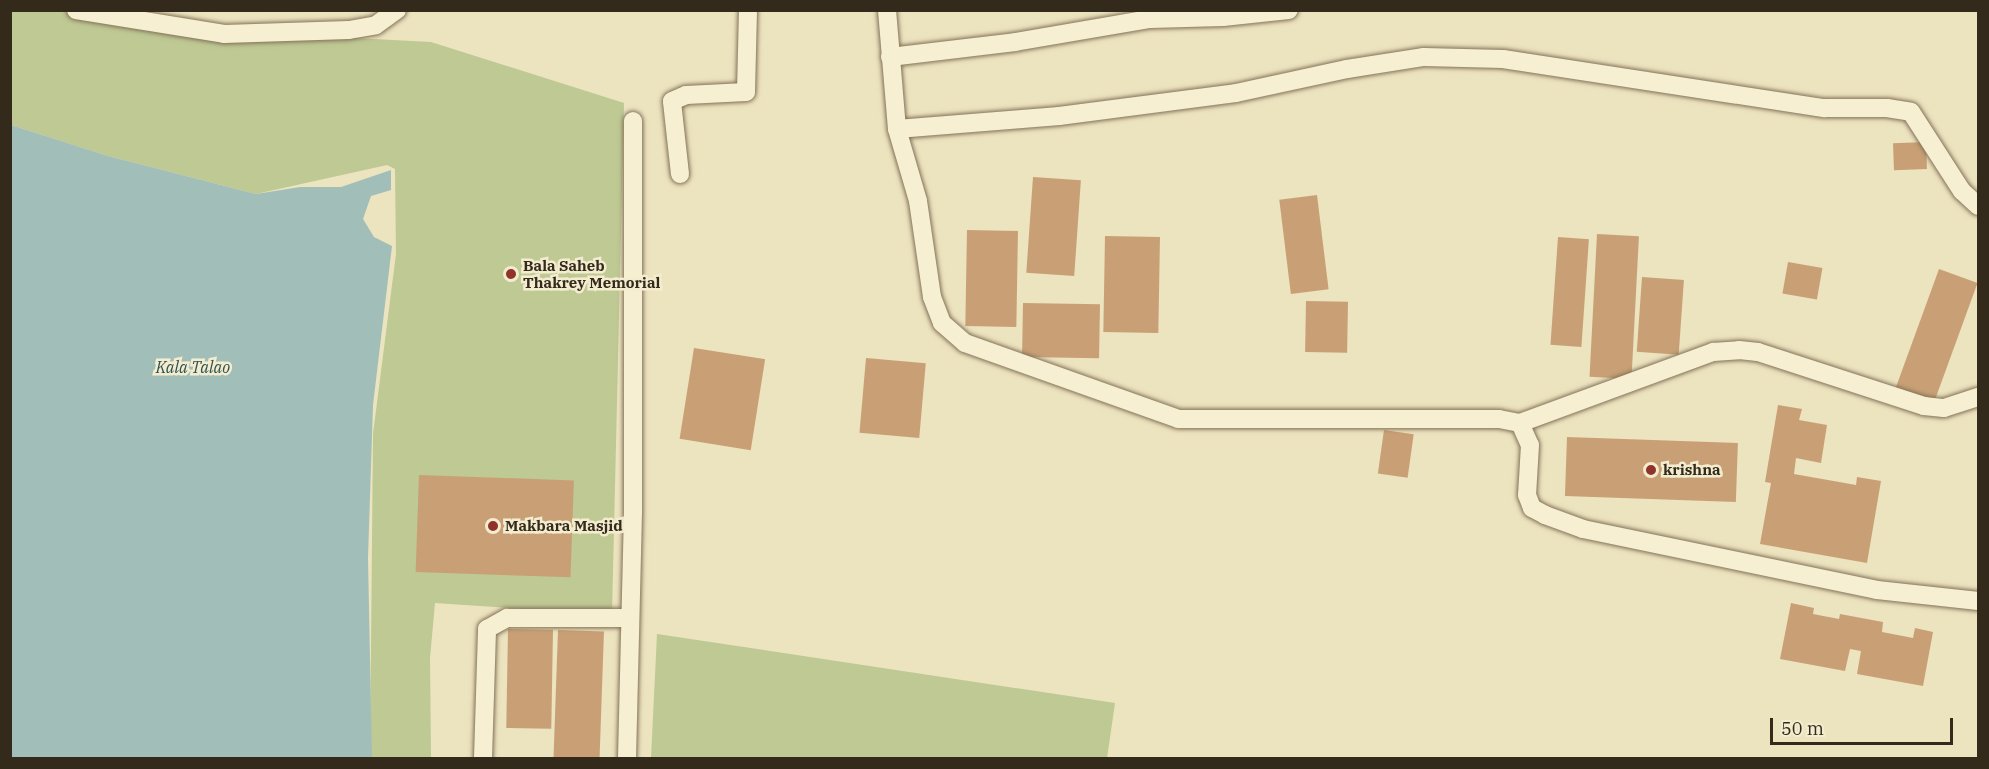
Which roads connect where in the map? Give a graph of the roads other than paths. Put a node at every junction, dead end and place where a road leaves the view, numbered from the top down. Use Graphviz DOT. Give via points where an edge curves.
graph roads {
  1 [pos="76,10"];
  2 [pos="397,10"];
  3 [pos="748,10"];
  4 [pos="887,10"];
  5 [pos="1289,10"];
  6 [pos="890,57"];
  7 [pos="633,121"];
  8 [pos="897,129"];
  9 [pos="680,174"];
  10 [pos="1978,206"];
  11 [pos="1978,397"];
  12 [pos="1520,423"];
  13 [pos="1978,601"];
  14 [pos="630,618"];
  15 [pos="483,758"];
  16 [pos="627,759"];
  1 -- 2 [label="street" via="224,34 349,30 376,26"];
  3 -- 9 [label="street" via="746,92 686,95 672,101"];
  4 -- 6 [label="street"];
  5 -- 6 [label="street" via="1150,19 1015,42"];
  6 -- 8 [label="street"];
  7 -- 14 [label="street"];
  8 -- 10 [label="street" via="1059,116 1236,93 1424,57 1503,59 1825,108 1911,112 1962,191"];
  8 -- 12 [label="street" via="918,201 932,297 942,323 965,343 1178,419 1498,419"];
  11 -- 12 [label="street" via="1944,408 1924,406 1758,352 1739,350 1713,352"];
  12 -- 13 [label="street" via="1530,445 1527,495 1532,508 1545,515 1583,529 1877,590"];
  14 -- 15 [label="street" via="507,618 487,629"];
  14 -- 16 [label="street"];
}
